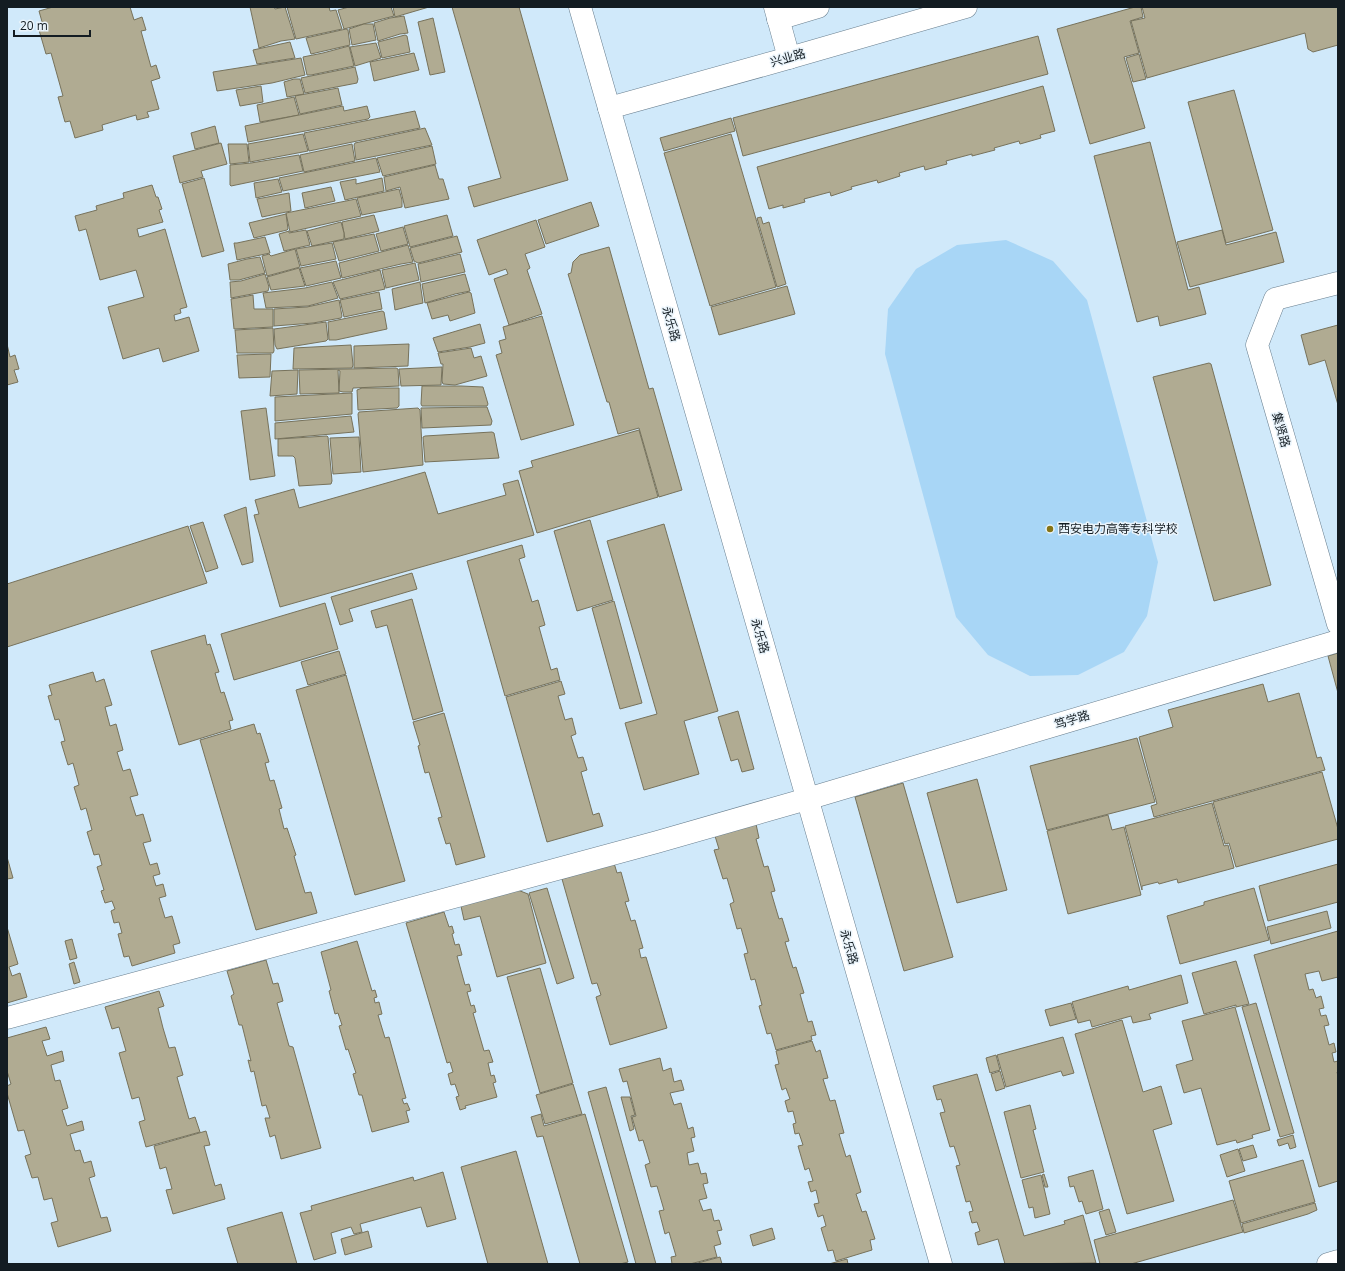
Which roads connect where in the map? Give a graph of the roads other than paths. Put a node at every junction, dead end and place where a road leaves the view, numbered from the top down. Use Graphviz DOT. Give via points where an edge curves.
graph roads {
  1 [pos="580,7"];
  2 [pos="818,7"];
  3 [pos="966,7"];
  4 [pos="776,13"];
  5 [pos="789,58"];
  6 [pos="609,108"];
  7 [pos="1338,283"];
  8 [pos="1338,624"];
  9 [pos="1338,641"];
  10 [pos="807,799"];
  11 [pos="7,1018"];
  12 [pos="1338,1261"];
  13 [pos="941,1264"];
  14 [pos="1328,1264"];
  1 -- 6 [label="street, 永乐路"];
  2 -- 4 [label="street"];
  3 -- 5 [label="street, 兴业路"];
  4 -- 5 [label="street"];
  5 -- 6 [label="street, 兴业路"];
  6 -- 10 [label="street, 永乐路"];
  7 -- 8 [label="street, 集贤路" via="1275,299 1257,345"];
  9 -- 10 [label="street, 笃学路"];
  10 -- 11 [label="street, 笃学路"];
  10 -- 13 [label="street, 永乐路"];
  12 -- 14 [label="street"];
}
